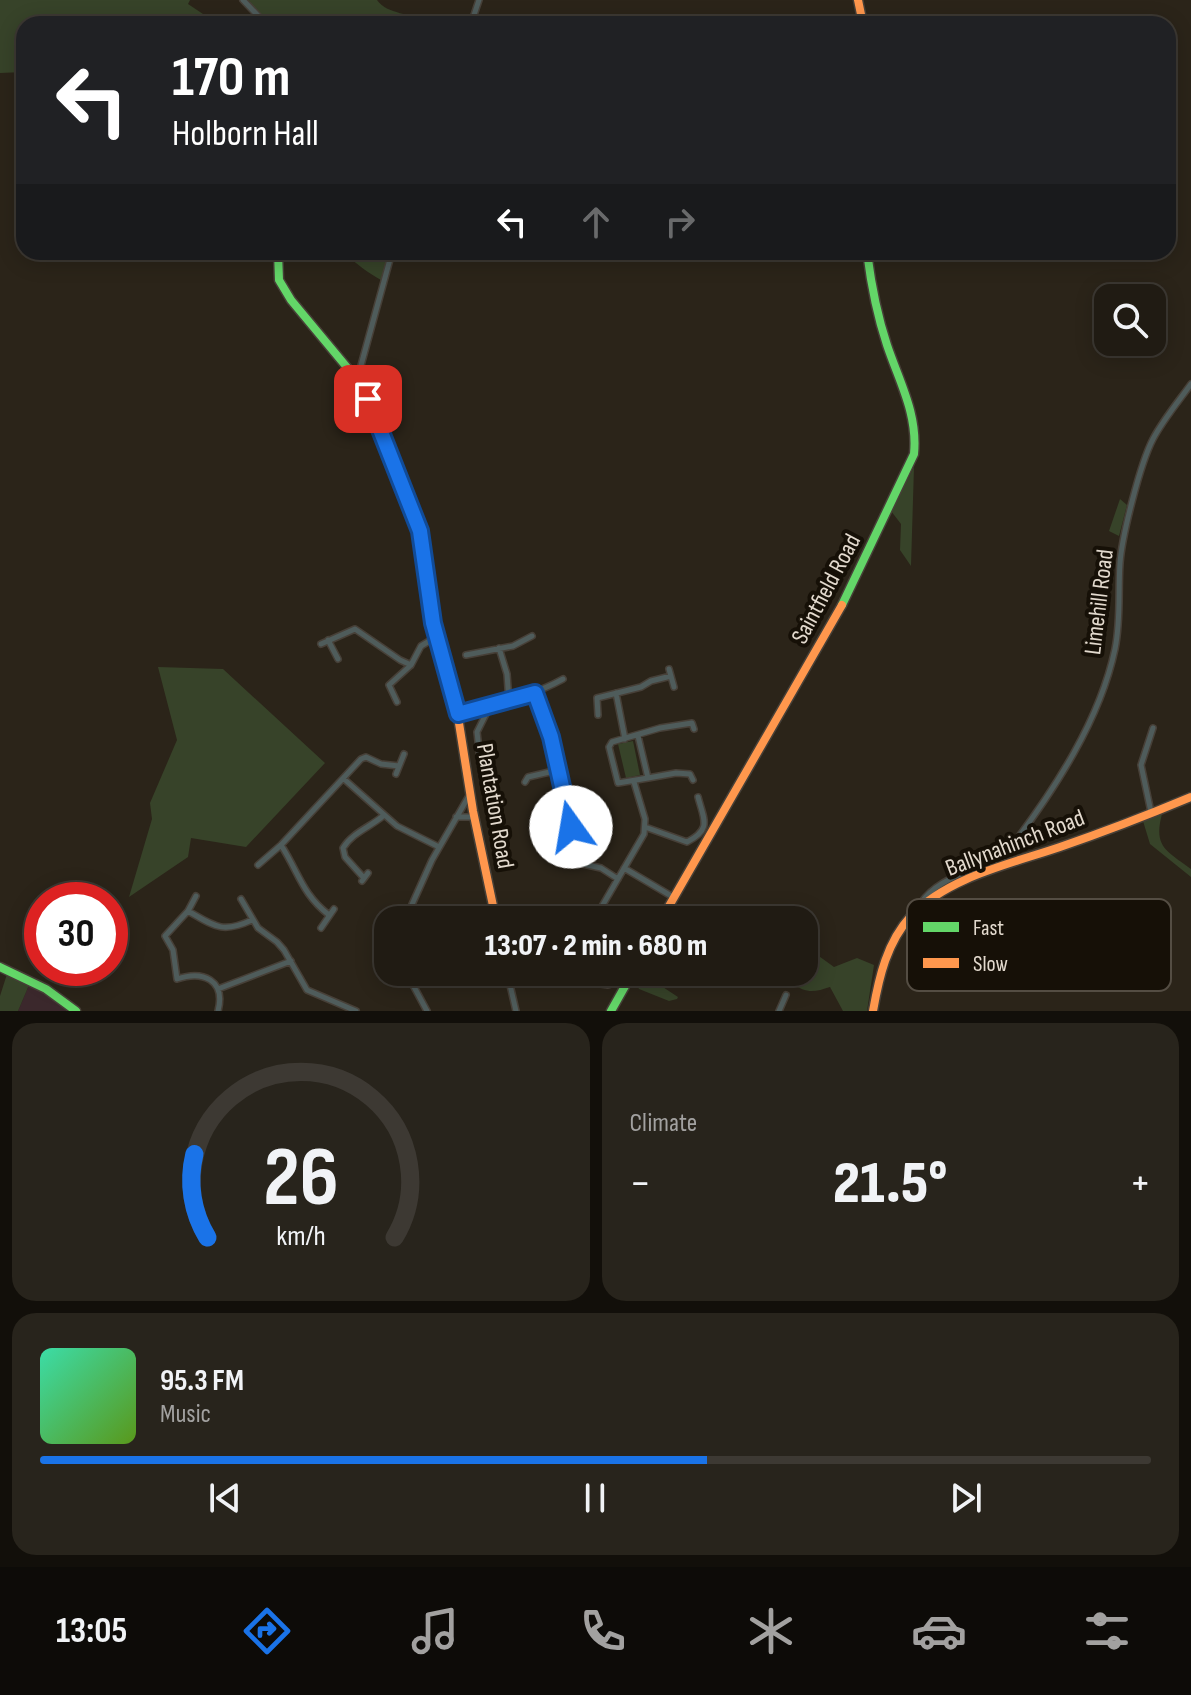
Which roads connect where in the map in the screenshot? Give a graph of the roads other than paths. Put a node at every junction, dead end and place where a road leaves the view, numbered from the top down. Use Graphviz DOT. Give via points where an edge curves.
graph roads {
  1 [pos="243,0"];
  2 [pos="258,16"];
  3 [pos="278,260"];
  4 [pos="390,260"];
  5 [pos="869,260"];
  6 [pos="357,381"];
  7 [pos="1191,384"];
  8 [pos="532,636"];
  9 [pos="436,637"];
  10 [pos="328,640"];
  11 [pos="321,644"];
  12 [pos="499,648"];
  13 [pos="466,655"];
  14 [pos="338,659"];
  15 [pos="411,665"];
  16 [pos="563,679"];
  17 [pos="674,687"];
  18 [pos="535,693"];
  19 [pos="616,693"];
  20 [pos="397,702"];
  21 [pos="509,702"];
  22 [pos="484,706"];
  23 [pos="458,714"];
  24 [pos="598,715"];
  25 [pos="693,723"];
  26 [pos="1153,728"];
  27 [pos="638,736"];
  28 [pos="625,739"];
  29 [pos="404,754"];
  30 [pos="399,766"];
  31 [pos="481,768"];
  32 [pos="558,770"];
  33 [pos="396,774"];
  34 [pos="692,774"];
  35 [pos="527,777"];
  36 [pos="648,778"];
  37 [pos="344,779"];
  38 [pos="634,782"];
  39 [pos="470,794"];
  40 [pos="698,797"];
  41 [pos="1191,797"];
  42 [pos="1152,813"];
  43 [pos="383,816"];
  44 [pos="456,817"];
  45 [pos="474,817"];
  46 [pos="645,827"];
  47 [pos="573,831"];
  48 [pos="281,845"];
  49 [pos="439,847"];
  50 [pos="553,849"];
  51 [pos="563,859"];
  52 [pos="582,862"];
  53 [pos="258,865"];
  54 [pos="624,868"];
  55 [pos="365,877"];
  56 [pos="618,879"];
  57 [pos="196,896"];
  58 [pos="673,897"];
  59 [pos="241,899"];
  60 [pos="924,899"];
  61 [pos="932,899"];
  62 [pos="412,906"];
  63 [pos="493,906"];
  64 [pos="602,906"];
  65 [pos="668,906"];
  66 [pos="334,909"];
  67 [pos="188,911"];
  68 [pos="329,915"];
  69 [pos="252,920"];
  70 [pos="907,922"];
  71 [pos="321,928"];
  72 [pos="291,961"];
  73 [pos="0,967"];
  74 [pos="414,986"];
  75 [pos="510,986"];
  76 [pos="625,986"];
  77 [pos="218,989"];
  78 [pos="786,995"];
  79 [pos="76,1011"];
  80 [pos="218,1011"];
  81 [pos="356,1011"];
  82 [pos="427,1011"];
  83 [pos="516,1011"];
  84 [pos="611,1011"];
  85 [pos="779,1011"];
  86 [pos="873,1011"];
  1 -- 2 [label="street"];
  3 -- 6 [label="street, Plantation Road" via="279,280 291,300"];
  4 -- 6 [label="street"];
  5 -- 58 [label="street, Saintfield Road" via="881,325 913,415 914,454 839,611"];
  6 -- 9 [label="street, Plantation Road" via="415,514"];
  7 -- 60 [label="street, Limehill Road" via="1158,430 1144,463 1120,560 1115,648 1080,742 1011,847"];
  8 -- 12 [label="street"];
  9 -- 15 [label="street" via="421,646"];
  9 -- 23 [label="street, Plantation Road"];
  10 -- 11 [label="street"];
  10 -- 14 [label="street"];
  10 -- 15 [label="street" via="355,629"];
  12 -- 13 [label="street"];
  12 -- 21 [label="street"];
  15 -- 20 [label="street" via="389,685"];
  16 -- 18 [label="street"];
  17 -- 19 [label="street" via="670,673"];
  18 -- 21 [label="street"];
  18 -- 32 [label="street"];
  19 -- 24 [label="street" via="597,698"];
  19 -- 28 [label="street"];
  21 -- 22 [label="street"];
  22 -- 23 [label="street"];
  22 -- 31 [label="street" via="486,714 477,732"];
  23 -- 39 [label="street, Plantation Road"];
  25 -- 27 [label="street"];
  26 -- 42 [label="street" via="1141,765"];
  27 -- 28 [label="street"];
  27 -- 36 [label="street"];
  28 -- 38 [label="street" via="609,747 618,783"];
  29 -- 30 [label="street"];
  30 -- 33 [label="street"];
  30 -- 37 [label="street" via="366,757"];
  32 -- 35 [label="street"];
  32 -- 47 [label="street"];
  34 -- 36 [label="street"];
  36 -- 38 [label="street"];
  37 -- 43 [label="street"];
  37 -- 48 [label="street"];
  38 -- 46 [label="street"];
  39 -- 44 [label="street"];
  39 -- 45 [label="street, Plantation Road"];
  40 -- 46 [label="street" via="705,825 687,845"];
  41 -- 42 [label="street, Ballynahinch Road"];
  42 -- 61 [label="street, Ballynahinch Road"];
  43 -- 49 [label="street"];
  43 -- 55 [label="street" via="343,848"];
  44 -- 45 [label="street"];
  44 -- 49 [label="street"];
  45 -- 63 [label="street, Plantation Road"];
  46 -- 54 [label="street"];
  47 -- 50 [label="street" via="549,832"];
  47 -- 52 [label="street"];
  48 -- 53 [label="street"];
  48 -- 68 [label="street" via="305,891"];
  49 -- 62 [label="street"];
  51 -- 52 [label="street"];
  52 -- 56 [label="street"];
  54 -- 56 [label="street"];
  54 -- 58 [label="street"];
  56 -- 64 [label="street"];
  57 -- 67 [label="street"];
  58 -- 65 [label="street, Saintfield Road"];
  59 -- 69 [label="street"];
  66 -- 68 [label="street"];
  67 -- 69 [label="street" via="215,927"];
  67 -- 77 [label="street" via="165,936 177,979 201,975"];
  68 -- 71 [label="street"];
  69 -- 72 [label="street"];
  70 -- 86 [label="street, Ballynahinch Road" via="887,956"];
  72 -- 77 [label="street"];
  72 -- 81 [label="street" via="307,990"];
  73 -- 79 [label="street" via="46,989"];
  74 -- 82 [label="street"];
  75 -- 83 [label="street"];
  76 -- 84 [label="street"];
  77 -- 80 [label="street"];
  78 -- 85 [label="street"];
}
